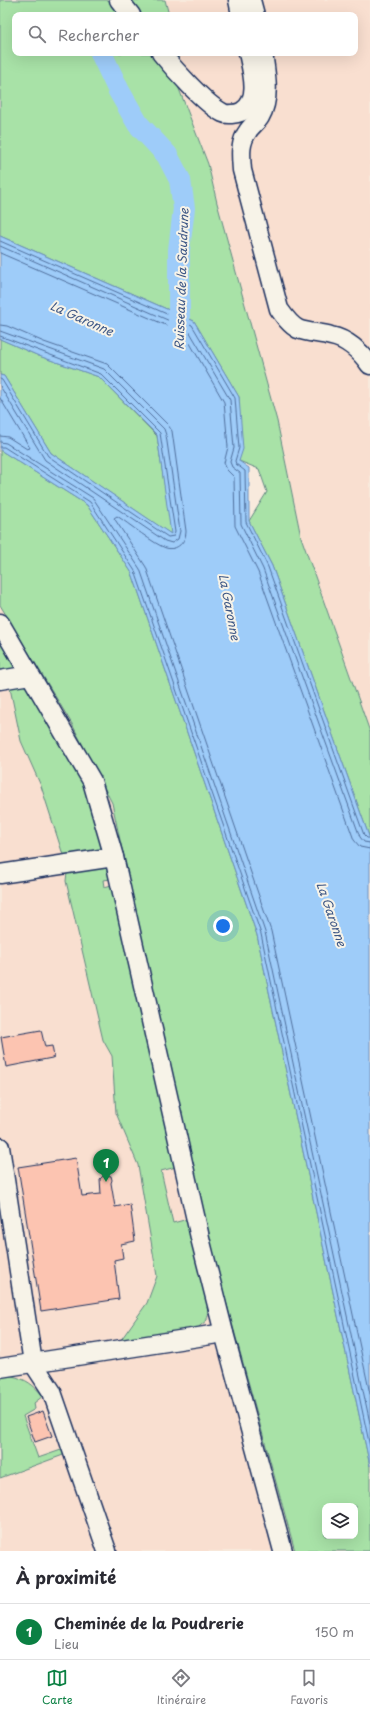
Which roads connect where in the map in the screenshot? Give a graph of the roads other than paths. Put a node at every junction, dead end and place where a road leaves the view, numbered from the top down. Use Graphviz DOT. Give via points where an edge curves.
graph roads {
  1 [pos="238,0"];
  2 [pos="251,0"];
  3 [pos="119,1"];
  4 [pos="129,12"];
  5 [pos="240,12"];
  6 [pos="254,12"];
  7 [pos="164,56"];
  8 [pos="249,56"];
  9 [pos="263,56"];
  10 [pos="370,365"];
  11 [pos="0,623"];
  12 [pos="30,675"];
  13 [pos="0,680"];
  14 [pos="114,857"];
  15 [pos="0,874"];
  16 [pos="0,1147"];
  17 [pos="224,1333"];
  18 [pos="33,1363"];
  19 [pos="0,1368"];
  20 [pos="107,1551"];
  21 [pos="283,1551"];
  1 -- 5 [label="lane"];
  2 -- 6 [label="lane"];
  3 -- 4 [label="lane"];
  7 -- 8 [label="lane" via="213,106 224,114 238,114 246,109 252,100 254,82"];
  9 -- 10 [label="lane" via="267,84 264,104 260,117 247,132 241,147 242,170 279,309 297,328 333,336 347,342"];
  11 -- 12 [label="lane"];
  12 -- 13 [label="lane"];
  12 -- 14 [label="lane" via="92,781"];
  14 -- 15 [label="lane"];
  14 -- 17 [label="lane" via="199,1234"];
  16 -- 18 [label="lane"];
  17 -- 18 [label="lane"];
  17 -- 21 [label="lane"];
  18 -- 19 [label="lane"];
  18 -- 20 [label="lane" via="52,1392"];
}
